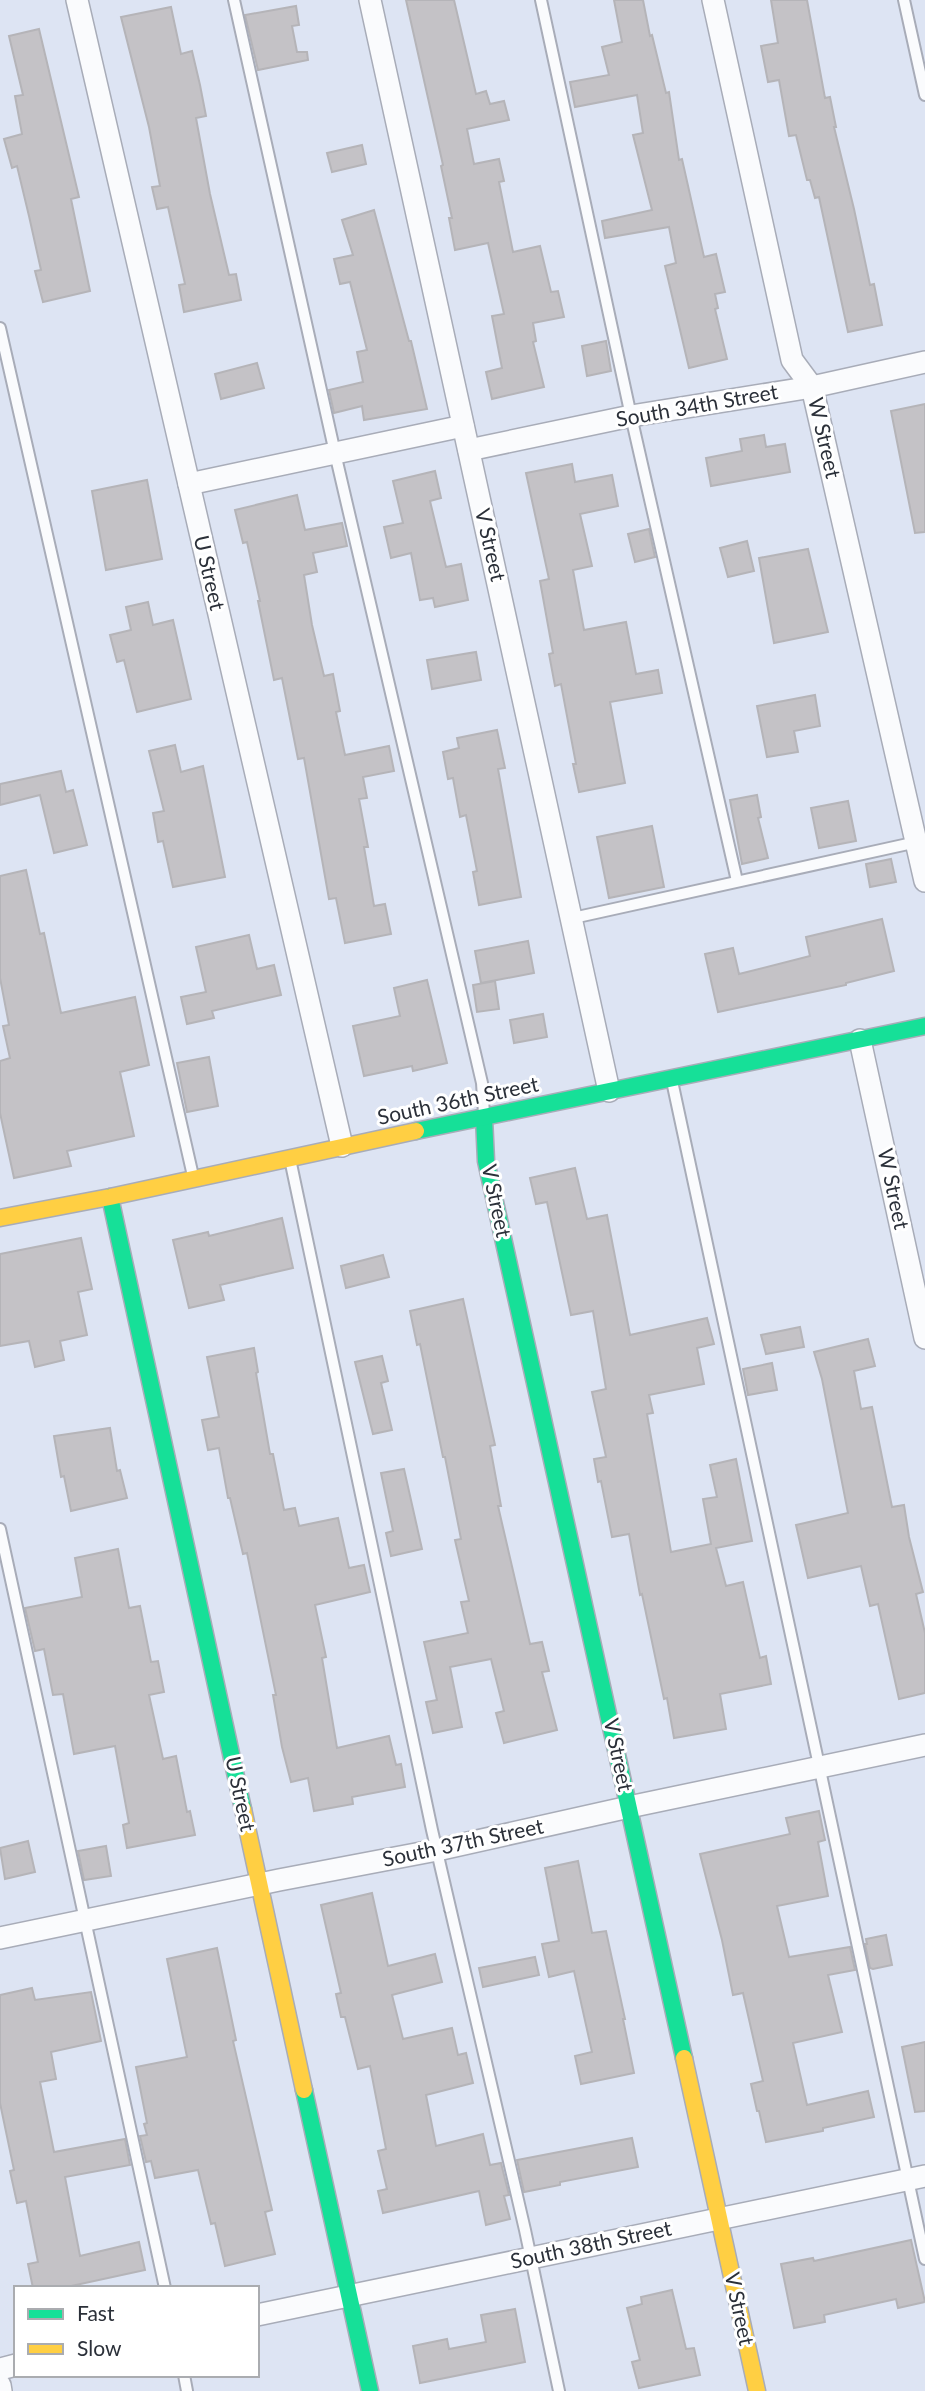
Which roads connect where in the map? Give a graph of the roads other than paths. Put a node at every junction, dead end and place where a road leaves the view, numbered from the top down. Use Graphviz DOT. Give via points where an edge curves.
graph roads {
  1 [pos="77,0"];
  2 [pos="234,0"];
  3 [pos="370,0"];
  4 [pos="541,0"];
  5 [pos="713,0"];
  6 [pos="904,0"];
  7 [pos="925,95"];
  8 [pos="0,328"];
  9 [pos="925,362"];
  10 [pos="812,387"];
  11 [pos="631,416"];
  12 [pos="463,426"];
  13 [pos="469,450"];
  14 [pos="335,453"];
  15 [pos="189,484"];
  16 [pos="916,842"];
  17 [pos="737,881"];
  18 [pos="925,881"];
  19 [pos="573,918"];
  20 [pos="925,1026"];
  21 [pos="860,1040"];
  22 [pos="672,1078"];
  23 [pos="609,1091"];
  24 [pos="484,1118"];
  25 [pos="342,1146"];
  26 [pos="289,1158"];
  27 [pos="193,1179"];
  28 [pos="110,1197"];
  29 [pos="0,1218"];
  30 [pos="925,1338"];
  31 [pos="0,1529"];
  32 [pos="925,1745"];
  33 [pos="818,1768"];
  34 [pos="629,1807"];
  35 [pos="437,1850"];
  36 [pos="260,1884"];
  37 [pos="85,1920"];
  38 [pos="0,1938"];
  39 [pos="916,2178"];
  40 [pos="719,2218"];
  41 [pos="530,2258"];
  42 [pos="925,2259"];
  43 [pos="165,2286"];
  44 [pos="350,2296"];
  45 [pos="259,2315"];
  46 [pos="0,2385"];
  47 [pos="1,2391"];
  48 [pos="370,2391"];
  49 [pos="559,2391"];
  50 [pos="757,2391"];
  1 -- 15 [label="street, U Street"];
  2 -- 14 [label="lane"];
  3 -- 12 [label="street, V Street"];
  4 -- 11 [label="lane"];
  5 -- 10 [label="street, W Street" via="792,360"];
  6 -- 7 [label="lane"];
  8 -- 27 [label="lane"];
  9 -- 10 [label="street, South 34th Street"];
  10 -- 11 [label="street, South 34th Street"];
  10 -- 16 [label="street, W Street"];
  11 -- 13 [label="street, South 34th Street"];
  11 -- 17 [label="lane"];
  12 -- 13 [label="street, V Street"];
  12 -- 14 [label="street"];
  13 -- 19 [label="street, V Street"];
  14 -- 15 [label="street"];
  14 -- 24 [label="lane" via="482,1083"];
  15 -- 25 [label="street, U Street"];
  16 -- 17 [label="lane"];
  16 -- 18 [label="street, W Street"];
  17 -- 19 [label="lane"];
  19 -- 23 [label="street, V Street"];
  20 -- 21 [label="street, South 36th Street"];
  21 -- 22 [label="street, South 36th Street"];
  21 -- 30 [label="street, W Street"];
  22 -- 23 [label="street, South 36th Street"];
  22 -- 33 [label="lane"];
  23 -- 24 [label="street, South 36th Street"];
  24 -- 25 [label="street, South 36th Street"];
  24 -- 34 [label="street, V Street" via="486,1161"];
  25 -- 26 [label="street, South 36th Street"];
  26 -- 27 [label="street, South 36th Street"];
  26 -- 35 [label="lane"];
  27 -- 28 [label="street, South 36th Street"];
  28 -- 29 [label="street, South 36th Street"];
  28 -- 36 [label="street, U Street"];
  31 -- 37 [label="lane"];
  32 -- 33 [label="street, South 37th Street"];
  33 -- 34 [label="street, South 37th Street"];
  33 -- 39 [label="lane"];
  34 -- 35 [label="street, South 37th Street"];
  34 -- 40 [label="street, V Street"];
  35 -- 36 [label="street, South 37th Street"];
  35 -- 41 [label="lane"];
  36 -- 37 [label="street, South 37th Street"];
  36 -- 44 [label="street, U Street"];
  37 -- 38 [label="street, South 37th Street"];
  37 -- 43 [label="lane"];
  39 -- 40 [label="street, South 38th Street"];
  39 -- 42 [label="lane"];
  40 -- 41 [label="street, South 38th Street"];
  40 -- 50 [label="street, V Street"];
  41 -- 44 [label="street, South 38th Street"];
  41 -- 49 [label="lane"];
  44 -- 45 [label="street, South 38th Street"];
  44 -- 48 [label="street, U Street"];
  46 -- 47 [label="street"];
}
